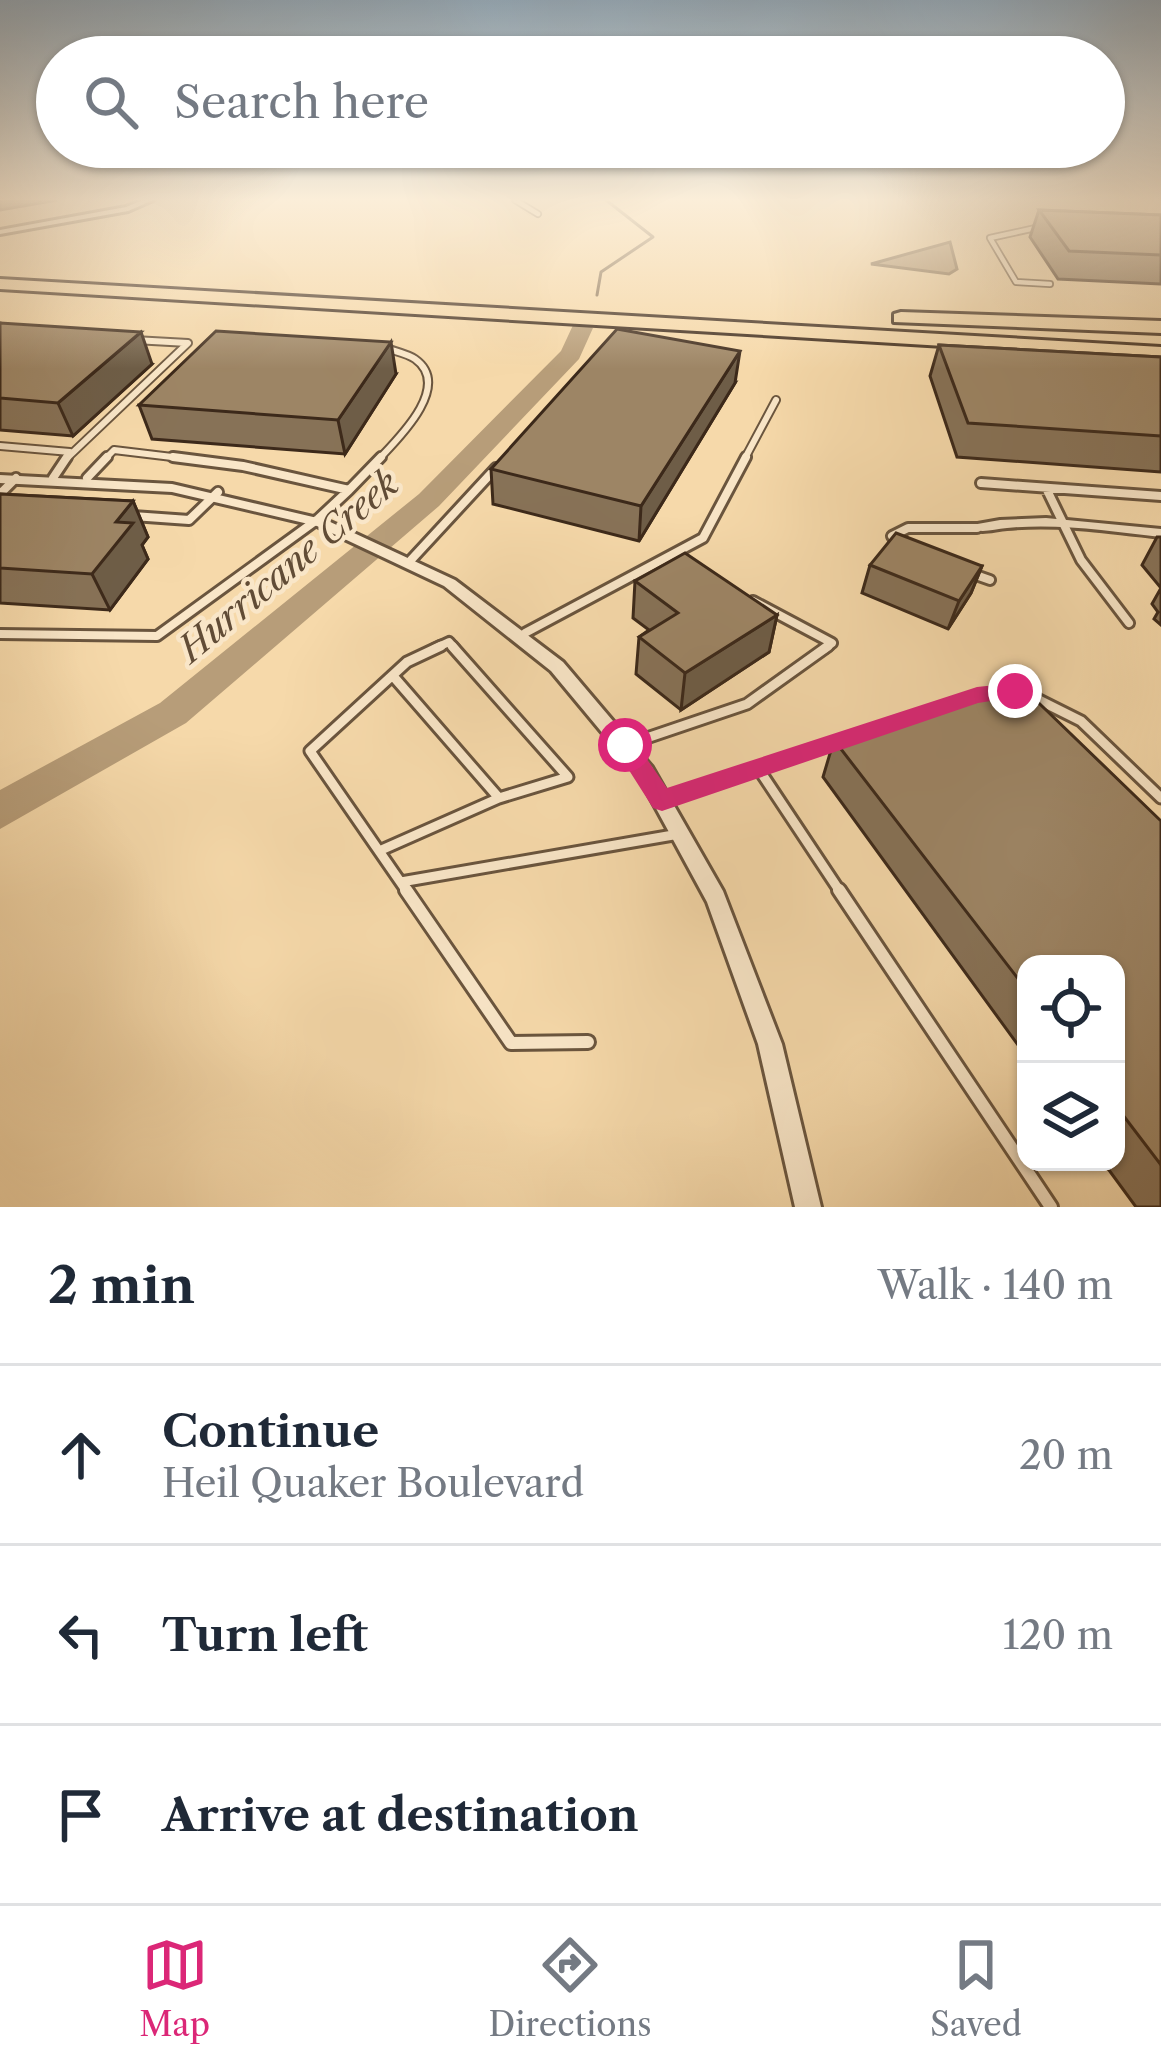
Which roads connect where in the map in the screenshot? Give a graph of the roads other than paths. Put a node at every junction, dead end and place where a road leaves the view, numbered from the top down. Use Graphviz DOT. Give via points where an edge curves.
graph roads {
  1 [pos="1001,256"];
  2 [pos="0,269"];
  3 [pos="0,284"];
  4 [pos="1050,284"];
  5 [pos="1161,330"];
  6 [pos="117,338"];
  7 [pos="373,347"];
  8 [pos="1161,353"];
  9 [pos="776,400"];
  10 [pos="0,446"];
  11 [pos="71,452"];
  12 [pos="502,460"];
  13 [pos="8,478"];
  14 [pos="53,478"];
  15 [pos="87,478"];
  16 [pos="981,483"];
  17 [pos="1046,488"];
  18 [pos="349,490"];
  19 [pos="218,492"];
  20 [pos="0,494"];
  21 [pos="1161,496"];
  22 [pos="118,516"];
  23 [pos="318,519"];
  24 [pos="1062,523"];
  25 [pos="977,528"];
  26 [pos="1161,532"];
  27 [pos="915,551"];
  28 [pos="411,560"];
  29 [pos="958,569"];
  30 [pos="990,580"];
  31 [pos="733,591"];
  32 [pos="1129,623"];
  33 [pos="525,633"];
  34 [pos="0,634"];
  35 [pos="392,676"];
  36 [pos="1015,691"];
  37 [pos="862,733"];
  38 [pos="625,745"];
  39 [pos="758,769"];
  40 [pos="1161,797"];
  41 [pos="499,798"];
  42 [pos="662,800"];
  43 [pos="681,834"];
  44 [pos="379,851"];
  45 [pos="400,882"];
  46 [pos="588,1042"];
  47 [pos="808,1207"];
  48 [pos="1051,1207"];
  1 -- 4 [label="lane" via="1016,282"];
  2 -- 5 [label="highway"];
  3 -- 8 [label="highway"];
  6 -- 11 [label="lane" via="188,343"];
  7 -- 18 [label="lane" via="413,358 429,386 413,420"];
  9 -- 33 [label="lane" via="703,538"];
  10 -- 11 [label="lane"];
  11 -- 14 [label="lane"];
  12 -- 28 [label="lane"];
  13 -- 14 [label="street"];
  13 -- 20 [label="lane"];
  14 -- 15 [label="street"];
  15 -- 18 [label="lane" via="114,450"];
  15 -- 19 [label="street"];
  16 -- 17 [label="lane"];
  17 -- 21 [label="lane"];
  17 -- 24 [label="lane"];
  18 -- 23 [label="lane"];
  19 -- 22 [label="lane" via="189,520"];
  19 -- 23 [label="street"];
  23 -- 28 [label="street"];
  23 -- 34 [label="lane" via="157,635"];
  24 -- 25 [label="street"];
  24 -- 26 [label="street"];
  24 -- 32 [label="lane"];
  25 -- 27 [label="lane" via="908,528 892,536"];
  28 -- 33 [label="street"];
  29 -- 30 [label="lane"];
  31 -- 38 [label="lane" via="832,643 747,704"];
  33 -- 38 [label="street"];
  35 -- 41 [label="lane"];
  35 -- 41 [label="lane" via="448,642 568,777"];
  35 -- 44 [label="lane" via="310,751"];
  36 -- 40 [label="lane" via="1061,708"];
  37 -- 39 [label="lane"];
  38 -- 42 [label="street"];
  39 -- 42 [label="lane"];
  39 -- 48 [label="lane"];
  41 -- 44 [label="lane"];
  42 -- 43 [label="street"];
  43 -- 45 [label="lane"];
  43 -- 47 [label="street" via="770,1040"];
  44 -- 45 [label="lane"];
  45 -- 46 [label="lane" via="511,1043"];
}
